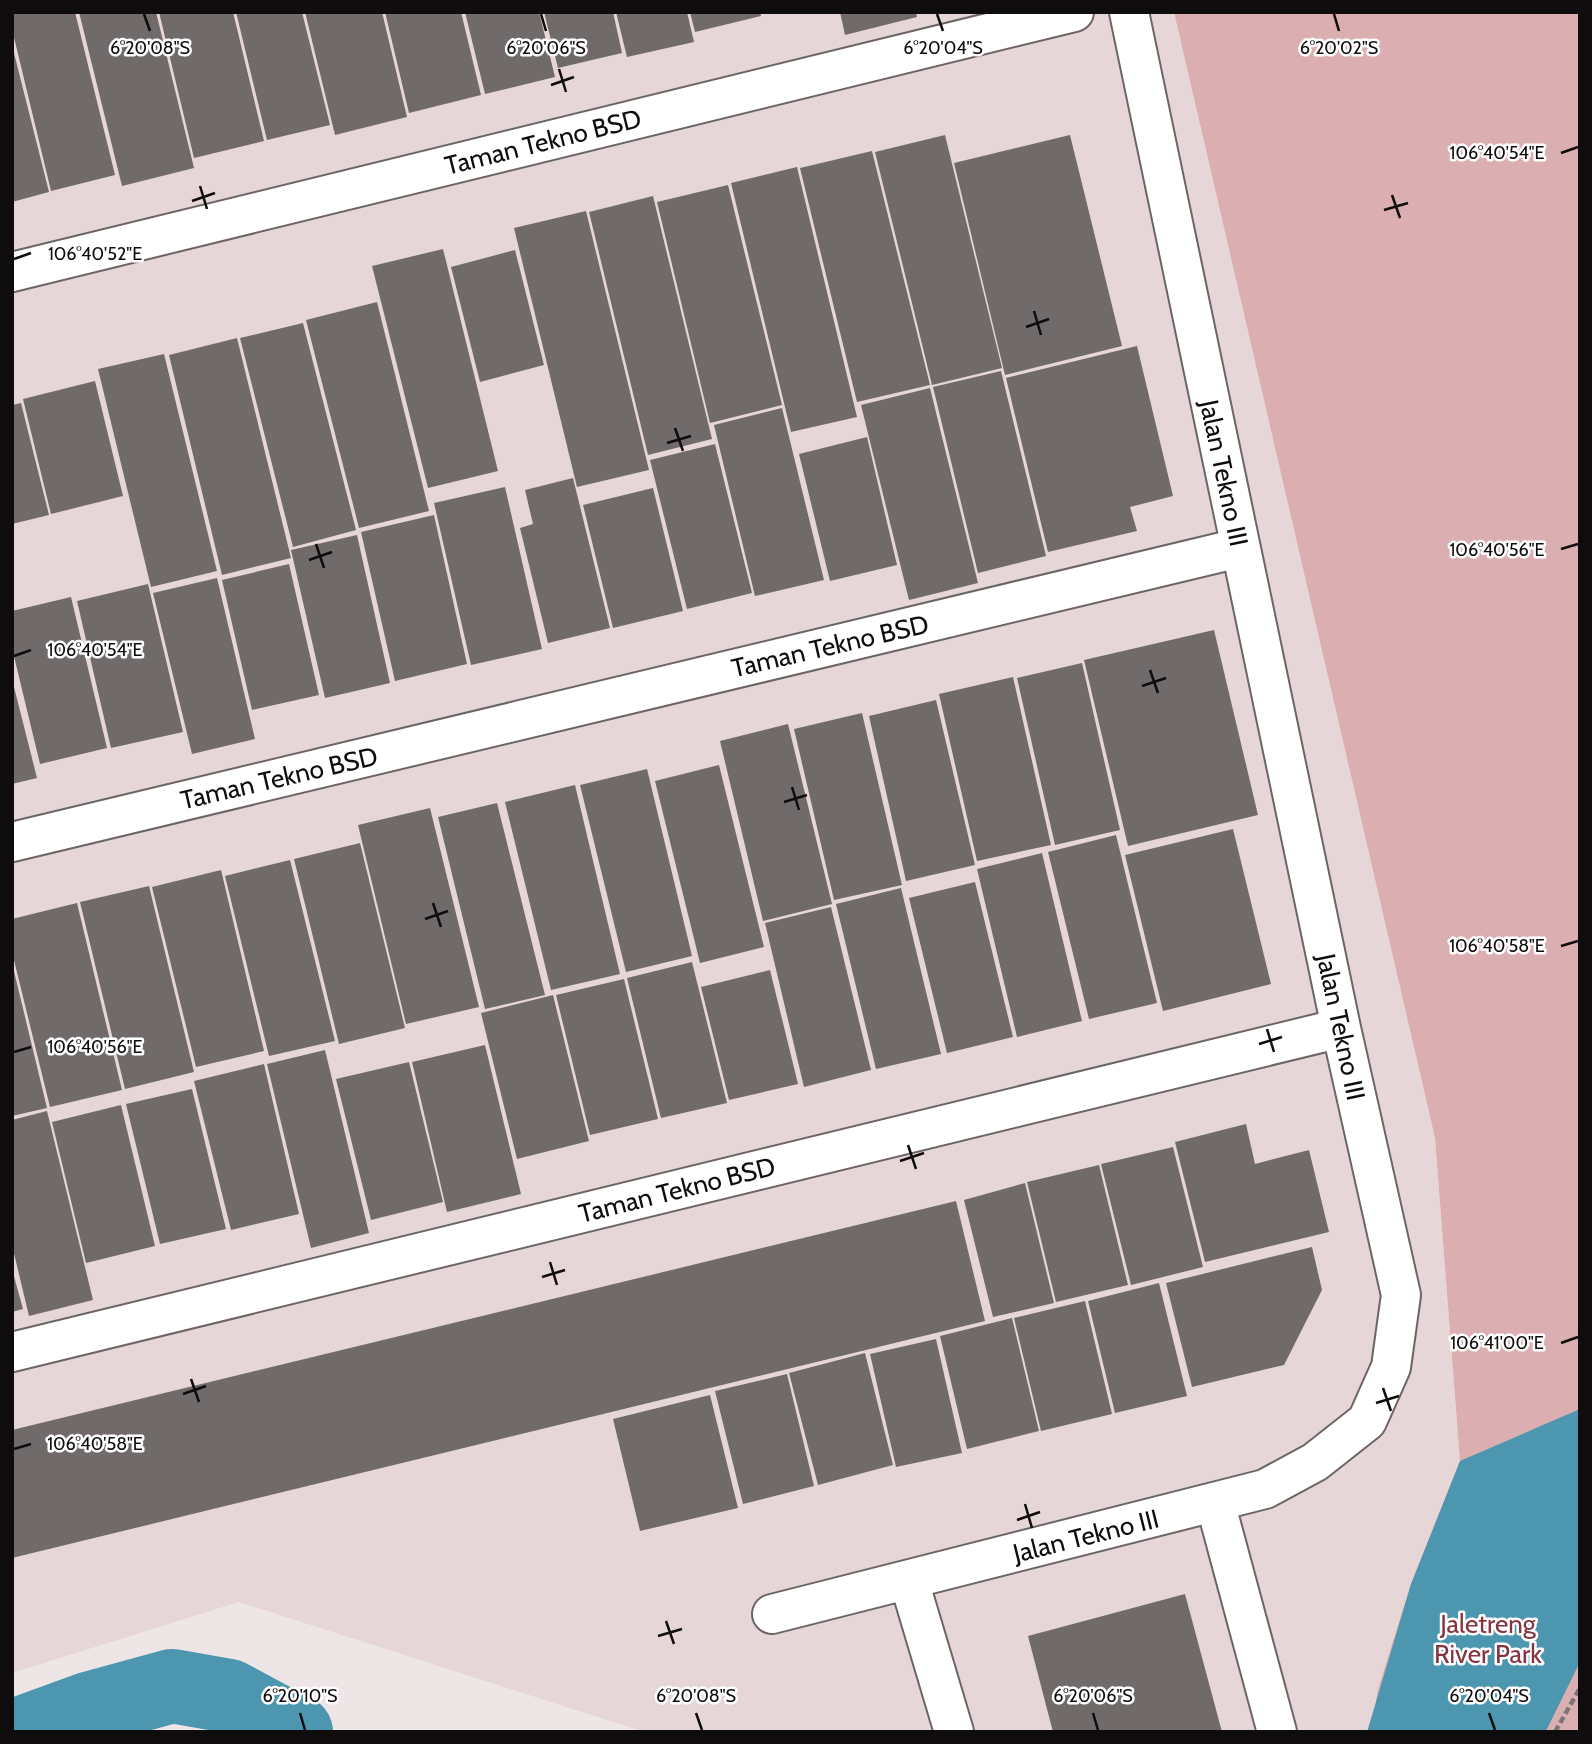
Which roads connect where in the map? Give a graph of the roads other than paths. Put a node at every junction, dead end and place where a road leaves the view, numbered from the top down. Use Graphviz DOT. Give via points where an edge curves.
graph roads {
  1 [pos="1074,12"];
  2 [pos="1129,12"];
  3 [pos="12,272"];
  4 [pos="1240,548"];
  5 [pos="12,842"];
  6 [pos="1341,1028"];
  7 [pos="12,1352"];
  8 [pos="1215,1502"];
  9 [pos="909,1581"];
  10 [pos="772,1614"];
  11 [pos="954,1732"];
  12 [pos="1277,1732"];
  1 -- 3 [label="lane, Taman Tekno BSD"];
  2 -- 4 [label="lane, Jalan Tekno III"];
  4 -- 5 [label="lane, Taman Tekno BSD"];
  4 -- 6 [label="lane, Jalan Tekno III"];
  6 -- 7 [label="lane, Taman Tekno BSD"];
  6 -- 8 [label="lane, Jalan Tekno III" via="1401,1295 1391,1367 1367,1421 1315,1462 1265,1489"];
  8 -- 9 [label="lane, Jalan Tekno III"];
  8 -- 12 [label="lane"];
  9 -- 10 [label="lane, Jalan Tekno III"];
  9 -- 11 [label="lane"];
}
